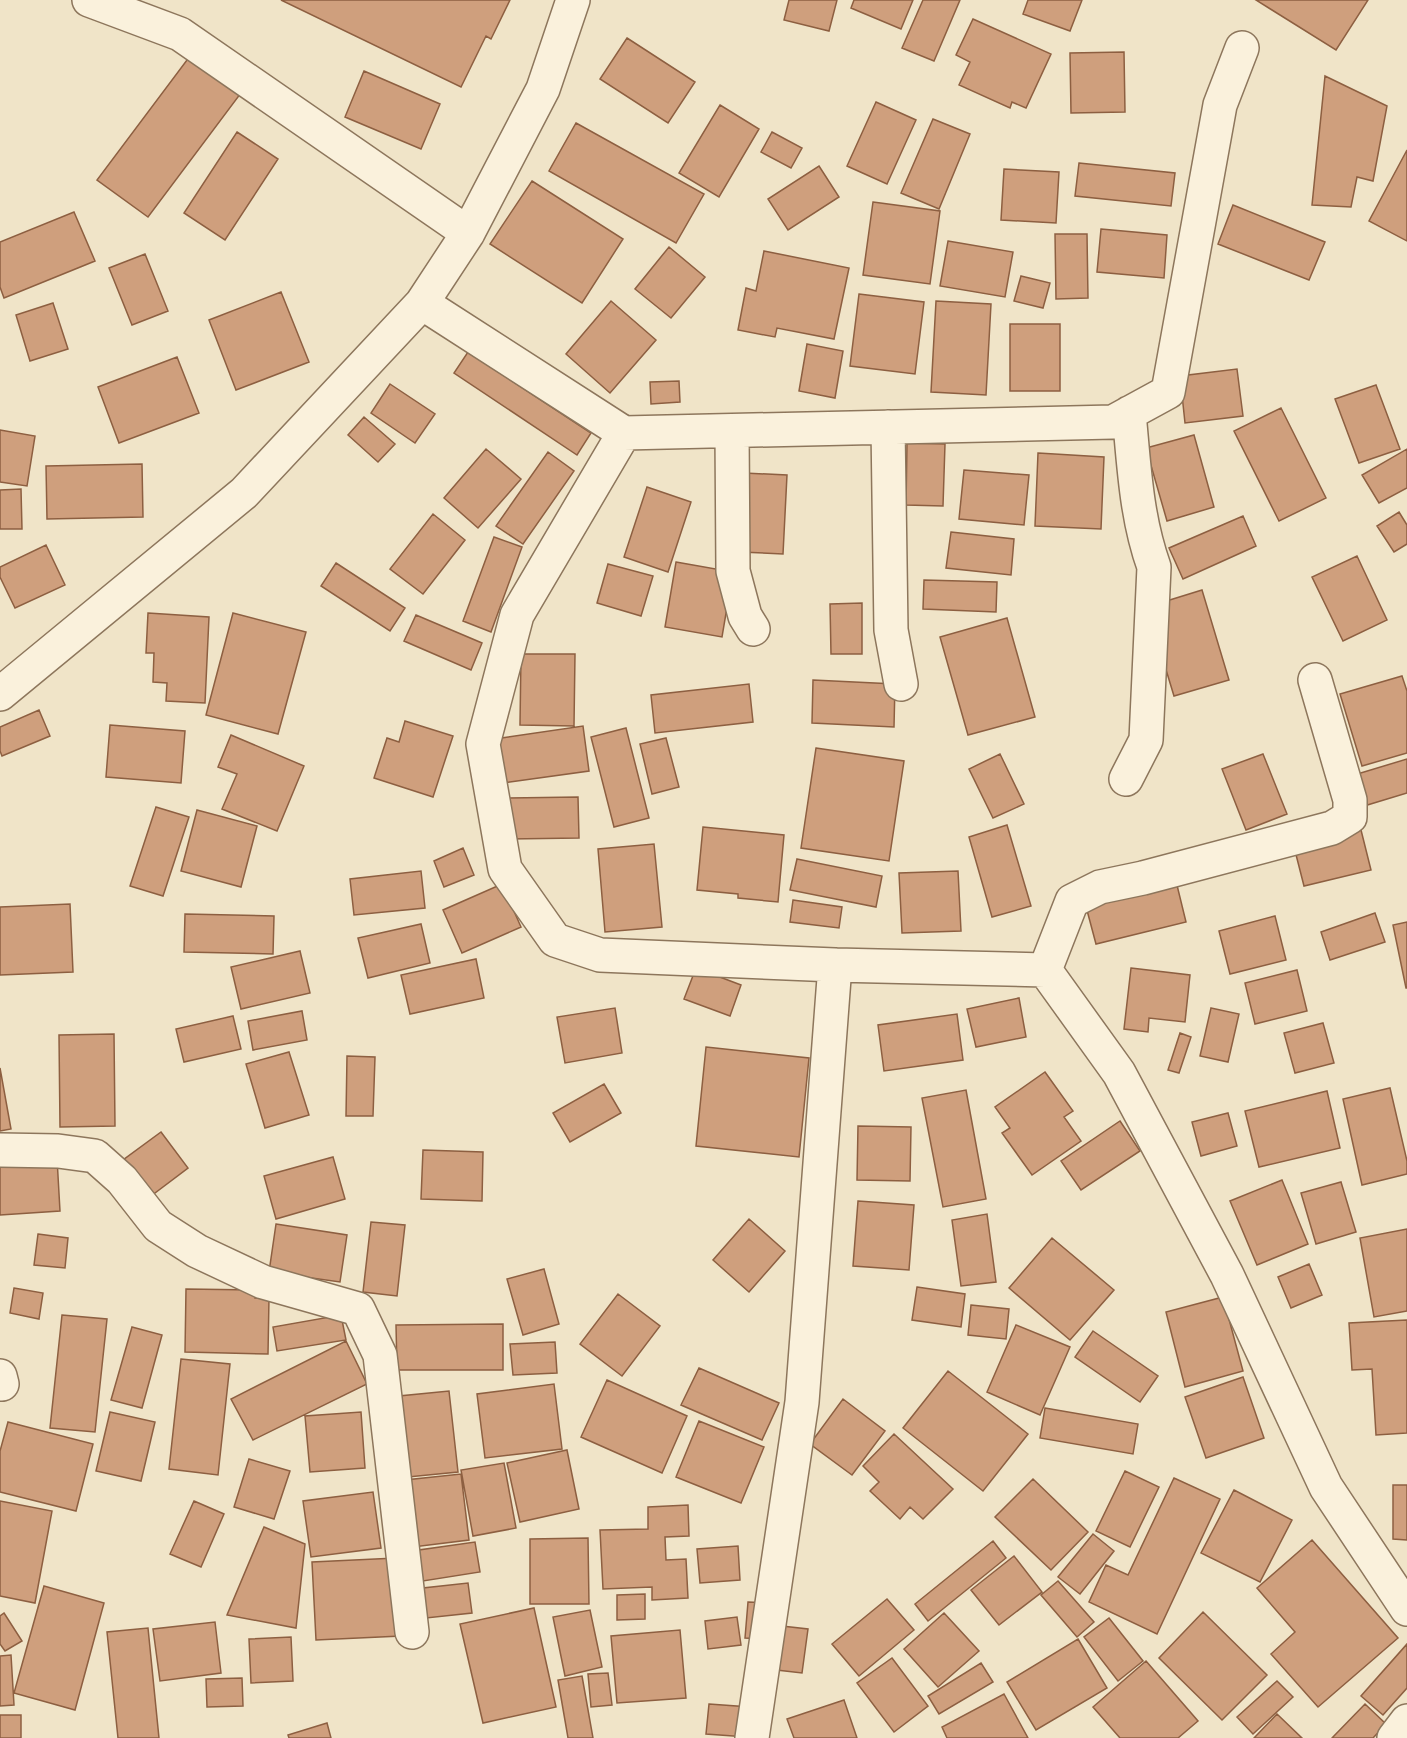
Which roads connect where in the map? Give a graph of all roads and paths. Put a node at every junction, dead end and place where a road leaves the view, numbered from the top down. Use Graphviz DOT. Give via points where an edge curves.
graph roads {
  1 [pos="89,0"];
  2 [pos="573,0"];
  3 [pos="1242,48"];
  4 [pos="468,233"];
  5 [pos="423,303"];
  6 [pos="1129,413"];
  7 [pos="888,427"];
  8 [pos="732,431"];
  9 [pos="624,433"];
  10 [pos="753,629"];
  11 [pos="1316,680"];
  12 [pos="901,684"];
  13 [pos="0,694"];
  14 [pos="1126,778"];
  15 [pos="836,965"];
  16 [pos="1045,970"];
  17 [pos="0,1150"];
  18 [pos="1407,1609"];
  19 [pos="412,1632"];
  20 [pos="1407,1721"];
  21 [pos="752,1738"];
  22 [pos="1394,1738"];
  1 -- 4 [label="street" via="180,34"];
  2 -- 4 [label="street" via="543,89"];
  3 -- 6 [label="street" via="1220,105 1168,392"];
  4 -- 5 [label="street"];
  5 -- 9 [label="street"];
  5 -- 13 [label="street" via="244,493"];
  6 -- 7 [label="street" via="1113,422"];
  6 -- 14 [label="street" via="1137,501 1154,567 1146,740"];
  7 -- 8 [label="street"];
  7 -- 12 [label="street" via="891,630"];
  8 -- 9 [label="street"];
  8 -- 10 [label="street" via="733,571 745,616"];
  9 -- 15 [label="street" via="517,615 483,744 505,869 555,940 600,955"];
  11 -- 16 [label="street" via="1350,800 1350,818 1332,828 1100,887 1071,901"];
  15 -- 16 [label="street"];
  15 -- 21 [label="street" via="802,1402"];
  16 -- 18 [label="street" via="1119,1073 1227,1275 1326,1487"];
  17 -- 19 [label="street" via="95,1156 122,1180 158,1226 197,1251 263,1281 358,1308 380,1355"];
  20 -- 22 [label="street"];
}
